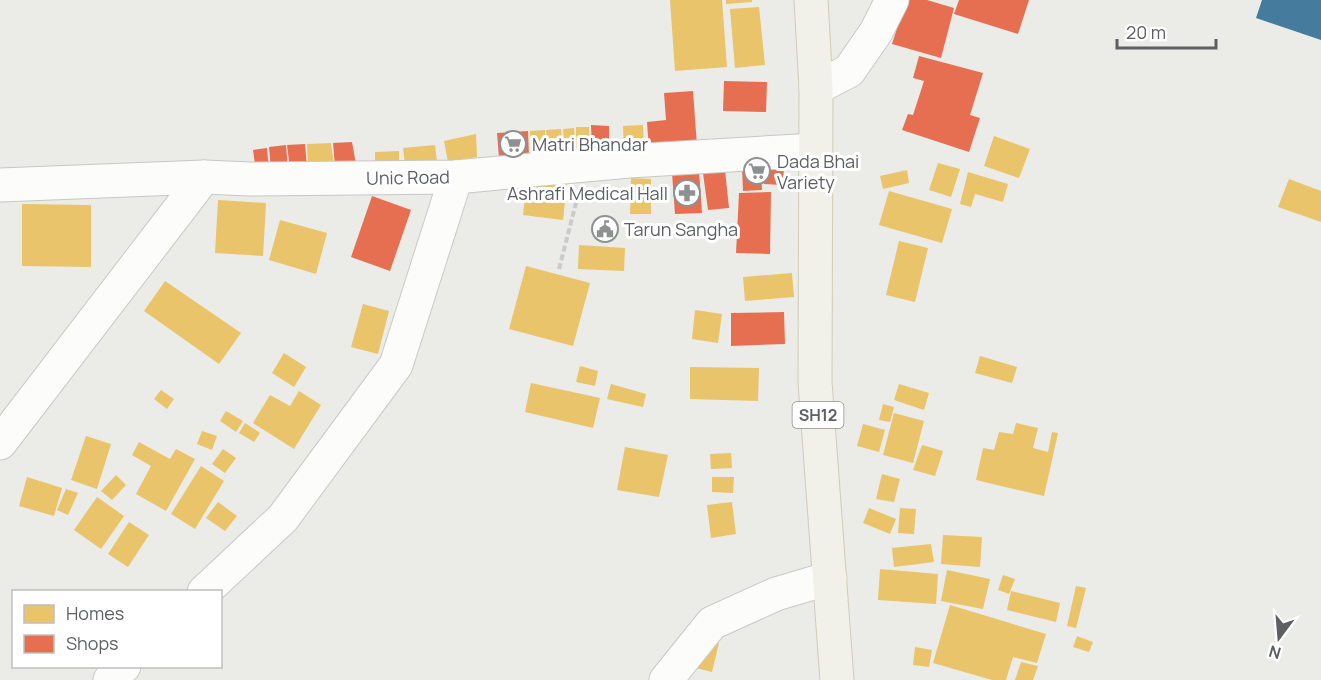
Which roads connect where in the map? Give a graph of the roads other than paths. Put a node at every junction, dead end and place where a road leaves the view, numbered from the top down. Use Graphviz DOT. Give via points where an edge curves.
graph roads {
  1 [pos="811,0"];
  2 [pos="891,0"];
  3 [pos="816,88"];
  4 [pos="815,150"];
  5 [pos="204,177"];
  6 [pos="456,177"];
  7 [pos="0,185"];
  8 [pos="0,443"];
  9 [pos="830,579"];
  10 [pos="205,590"];
  11 [pos="122,668"];
  12 [pos="110,680"];
  13 [pos="666,680"];
  14 [pos="837,680"];
  1 -- 3 [label="main road, SH12"];
  2 -- 3 [label="street" via="876,32 849,71"];
  3 -- 4 [label="main road, SH12"];
  4 -- 6 [label="street, Unic Road"];
  4 -- 9 [label="main road, SH12" via="815,382"];
  5 -- 6 [label="street, Unic Road"];
  5 -- 7 [label="street, Unic Road"];
  5 -- 8 [label="street"];
  6 -- 10 [label="street" via="396,365 283,518"];
  9 -- 13 [label="street" via="776,594 712,623"];
  9 -- 14 [label="main road, SH12"];
  11 -- 12 [label="street"];
}
